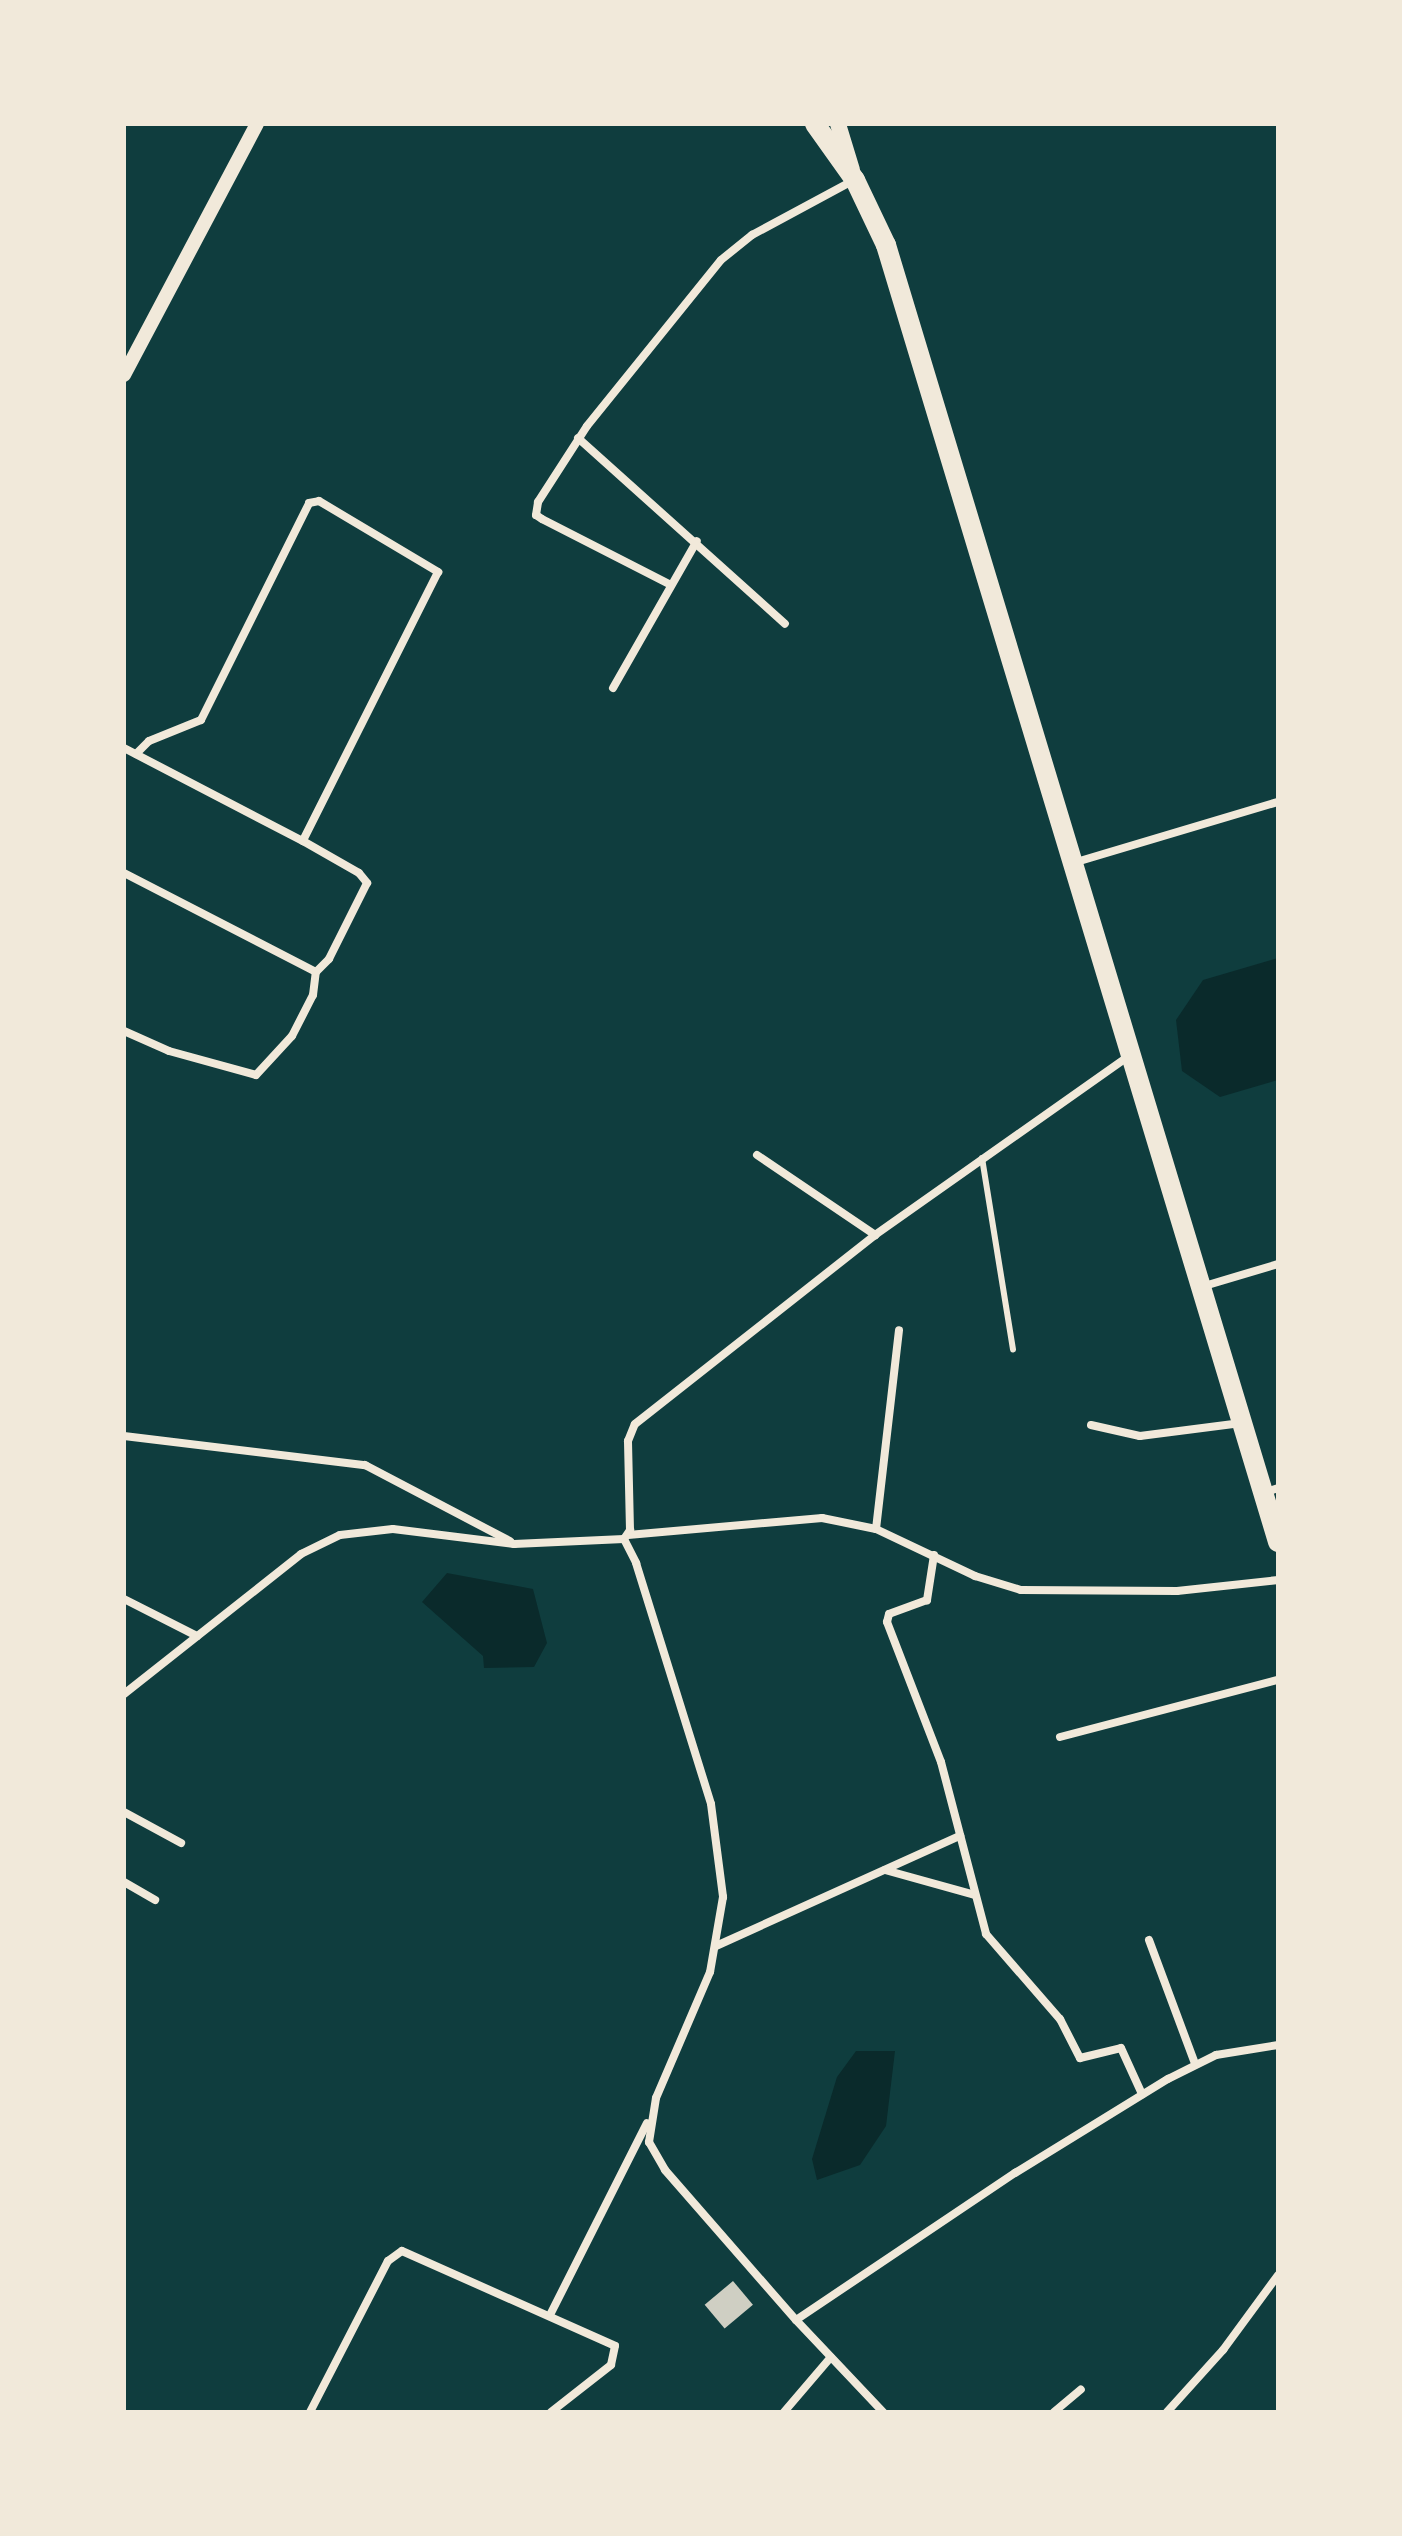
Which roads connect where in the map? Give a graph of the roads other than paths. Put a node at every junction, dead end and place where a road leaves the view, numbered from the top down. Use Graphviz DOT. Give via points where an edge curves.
graph roads {
  1 [pos="257,124"];
  2 [pos="815,124"];
  3 [pos="838,124"];
  4 [pos="855,180"];
  5 [pos="124,375"];
  6 [pos="578,438"];
  7 [pos="697,541"];
  8 [pos="671,585"];
  9 [pos="785,624"];
  10 [pos="613,688"];
  11 [pos="124,748"];
  12 [pos="136,754"];
  13 [pos="1278,802"];
  14 [pos="303,841"];
  15 [pos="1073,863"];
  16 [pos="124,873"];
  17 [pos="316,972"];
  18 [pos="124,1031"];
  19 [pos="1130,1054"];
  20 [pos="757,1155"];
  21 [pos="982,1158"];
  22 [pos="875,1235"];
  23 [pos="1278,1264"];
  24 [pos="1201,1287"];
  25 [pos="899,1330"];
  26 [pos="1013,1350"];
  27 [pos="1241,1423"];
  28 [pos="1091,1425"];
  29 [pos="124,1436"];
  30 [pos="1270,1491"];
  31 [pos="876,1529"];
  32 [pos="626,1537"];
  33 [pos="1278,1542"];
  34 [pos="514,1544"];
  35 [pos="934,1555"];
  36 [pos="1278,1580"];
  37 [pos="124,1599"];
  38 [pos="197,1636"];
  39 [pos="1278,1680"];
  40 [pos="124,1694"];
  41 [pos="1060,1737"];
  42 [pos="124,1812"];
  43 [pos="960,1836"];
  44 [pos="181,1843"];
  45 [pos="885,1870"];
  46 [pos="124,1882"];
  47 [pos="975,1895"];
  48 [pos="155,1900"];
  49 [pos="1149,1940"];
  50 [pos="716,1946"];
  51 [pos="1278,2045"];
  52 [pos="1195,2064"];
  53 [pos="1142,2094"];
  54 [pos="649,2119"];
  55 [pos="1278,2275"];
  56 [pos="550,2315"];
  57 [pos="796,2320"];
  58 [pos="831,2357"];
  59 [pos="1081,2389"];
  60 [pos="790,2410"];
  61 [pos="310,2412"];
  62 [pos="551,2412"];
  63 [pos="883,2412"];
  64 [pos="1054,2412"];
  65 [pos="1167,2412"];
  1 -- 5 [label="street"];
  2 -- 4 [label="highway"];
  3 -- 4 [label="main road"];
  4 -- 6 [label="street" via="733,248"];
  4 -- 15 [label="highway" via="886,245"];
  6 -- 7 [label="street"];
  6 -- 8 [label="street" via="538,502 536,515"];
  7 -- 8 [label="street"];
  7 -- 9 [label="street"];
  8 -- 10 [label="street"];
  11 -- 12 [label="street"];
  12 -- 14 [label="street"];
  12 -- 14 [label="street" via="206,713 309,503 319,501 438,572"];
  13 -- 15 [label="street"];
  14 -- 17 [label="street" via="367,883 329,959"];
  15 -- 19 [label="highway"];
  16 -- 17 [label="street"];
  17 -- 18 [label="street" via="313,995 292,1036 256,1075 183,1056"];
  19 -- 21 [label="street"];
  19 -- 24 [label="highway"];
  20 -- 22 [label="street"];
  21 -- 22 [label="street"];
  21 -- 26 [label="lane"];
  22 -- 32 [label="street" via="635,1424 628,1441"];
  23 -- 24 [label="street"];
  24 -- 27 [label="highway"];
  25 -- 31 [label="street"];
  27 -- 28 [label="street" via="1140,1436"];
  27 -- 30 [label="highway"];
  29 -- 34 [label="street" via="374,1468"];
  30 -- 33 [label="highway"];
  31 -- 32 [label="street" via="800,1517"];
  31 -- 35 [label="street"];
  32 -- 34 [label="street"];
  32 -- 50 [label="street" via="711,1804 723,1897"];
  34 -- 38 [label="street" via="393,1529 340,1535 301,1554"];
  35 -- 36 [label="street" via="992,1583 1021,1590 1177,1591"];
  35 -- 43 [label="street" via="927,1600 889,1614 887,1622 924,1709"];
  37 -- 38 [label="street"];
  38 -- 40 [label="street"];
  39 -- 41 [label="street"];
  42 -- 44 [label="street"];
  43 -- 45 [label="street"];
  43 -- 47 [label="street"];
  45 -- 47 [label="street"];
  45 -- 50 [label="street"];
  46 -- 48 [label="street"];
  47 -- 53 [label="street" via="994,1947 1051,2008 1076,2054 1084,2060 1121,2048"];
  49 -- 52 [label="street"];
  50 -- 54 [label="street"];
  51 -- 52 [label="street"];
  52 -- 53 [label="street"];
  53 -- 57 [label="street"];
  54 -- 56 [label="street"];
  54 -- 57 [label="street" via="649,2142 665,2170"];
  55 -- 65 [label="street" via="1223,2350"];
  56 -- 61 [label="street" via="411,2253 395,2252"];
  56 -- 62 [label="street" via="607,2340 617,2352 611,2365"];
  57 -- 58 [label="street"];
  58 -- 60 [label="street"];
  58 -- 63 [label="street"];
  59 -- 64 [label="street"];
}
